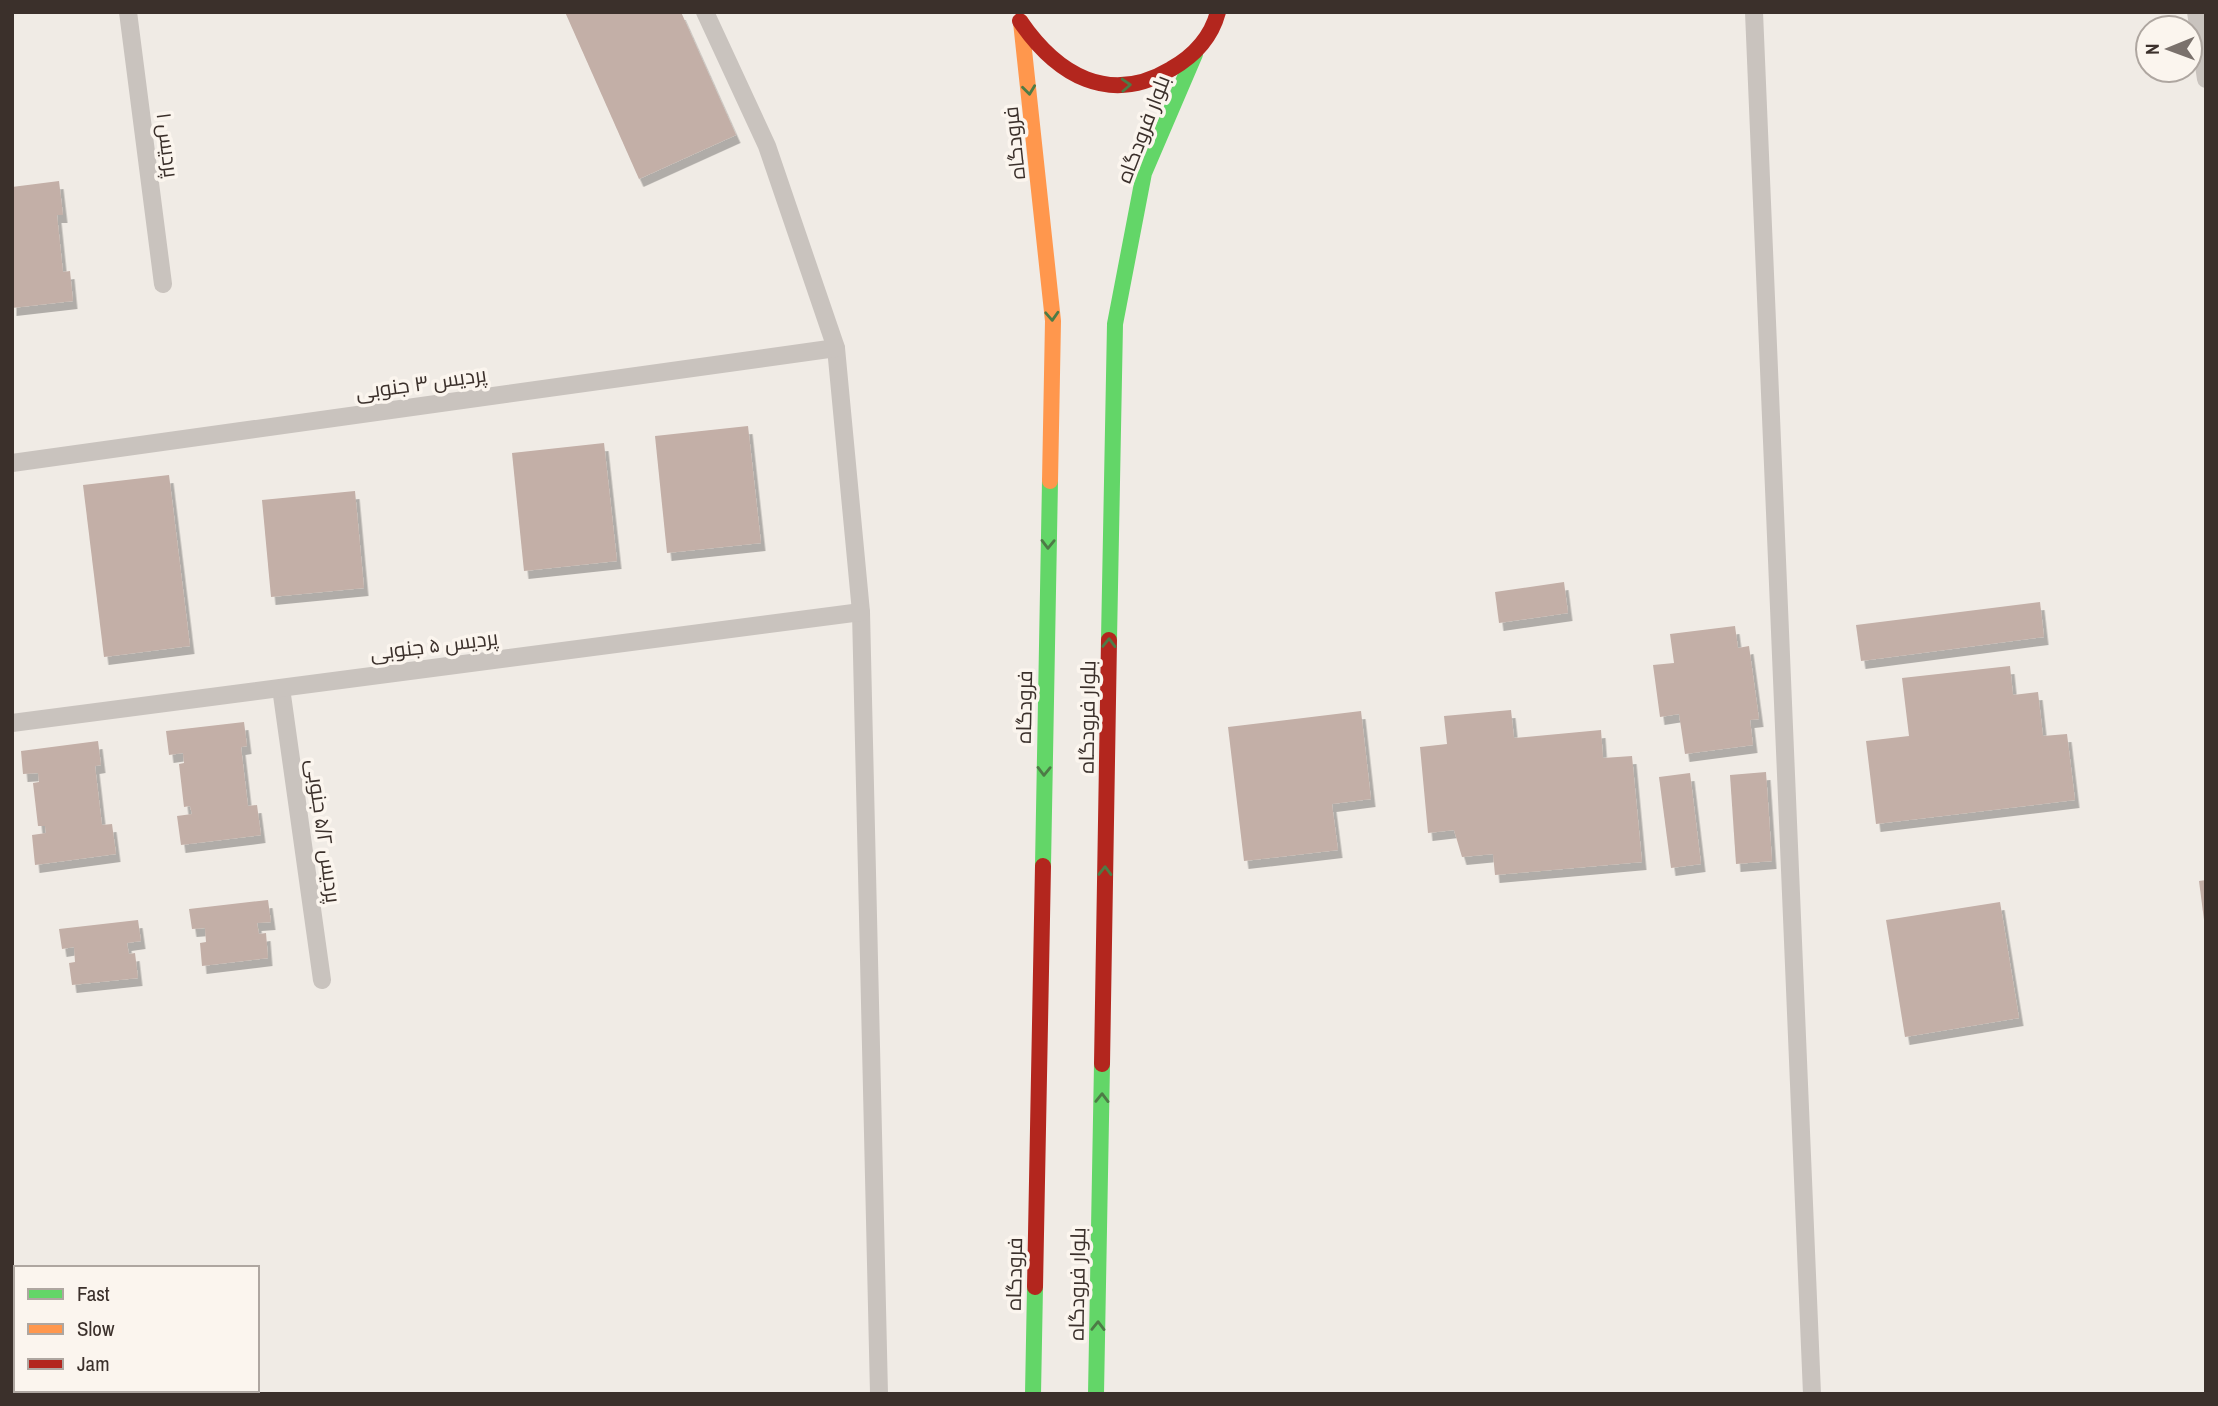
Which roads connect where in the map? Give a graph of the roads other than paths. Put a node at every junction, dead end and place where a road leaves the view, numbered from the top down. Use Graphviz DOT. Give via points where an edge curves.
graph roads {
  1 [pos="128,12"];
  2 [pos="705,12"];
  3 [pos="1754,12"];
  4 [pos="2196,12"];
  5 [pos="1220,14"];
  6 [pos="1019,17"];
  7 [pos="1195,54"];
  8 [pos="2206,79"];
  9 [pos="163,284"];
  10 [pos="836,348"];
  11 [pos="12,463"];
  12 [pos="862,612"];
  13 [pos="281,688"];
  14 [pos="12,723"];
  15 [pos="322,980"];
  16 [pos="879,1394"];
  17 [pos="1033,1394"];
  18 [pos="1096,1394"];
  19 [pos="1812,1394"];
  1 -- 9 [label="lane, پردیس ۱"];
  2 -- 10 [label="lane" via="767,146"];
  3 -- 19 [label="lane"];
  4 -- 8 [label="lane"];
  5 -- 7 [label="main road"];
  6 -- 7 [label="main road, one-way" via="1040,51 1067,73 1099,85 1134,85 1167,75"];
  6 -- 17 [label="main road, فرودگاه, one-way" via="1053,321"];
  18 -- 7 [label="main road, بلوار فرودگاه, one-way" via="1115,324 1144,173"];
  10 -- 11 [label="lane, پردیس ۳ جنوبی"];
  10 -- 12 [label="lane"];
  12 -- 13 [label="lane, پردیس ۵ جنوبی"];
  12 -- 16 [label="lane"];
  13 -- 14 [label="lane, پردیس ۵ جنوبی"];
  13 -- 15 [label="lane, پردیس ۵/۲ جنوبی"];
}
